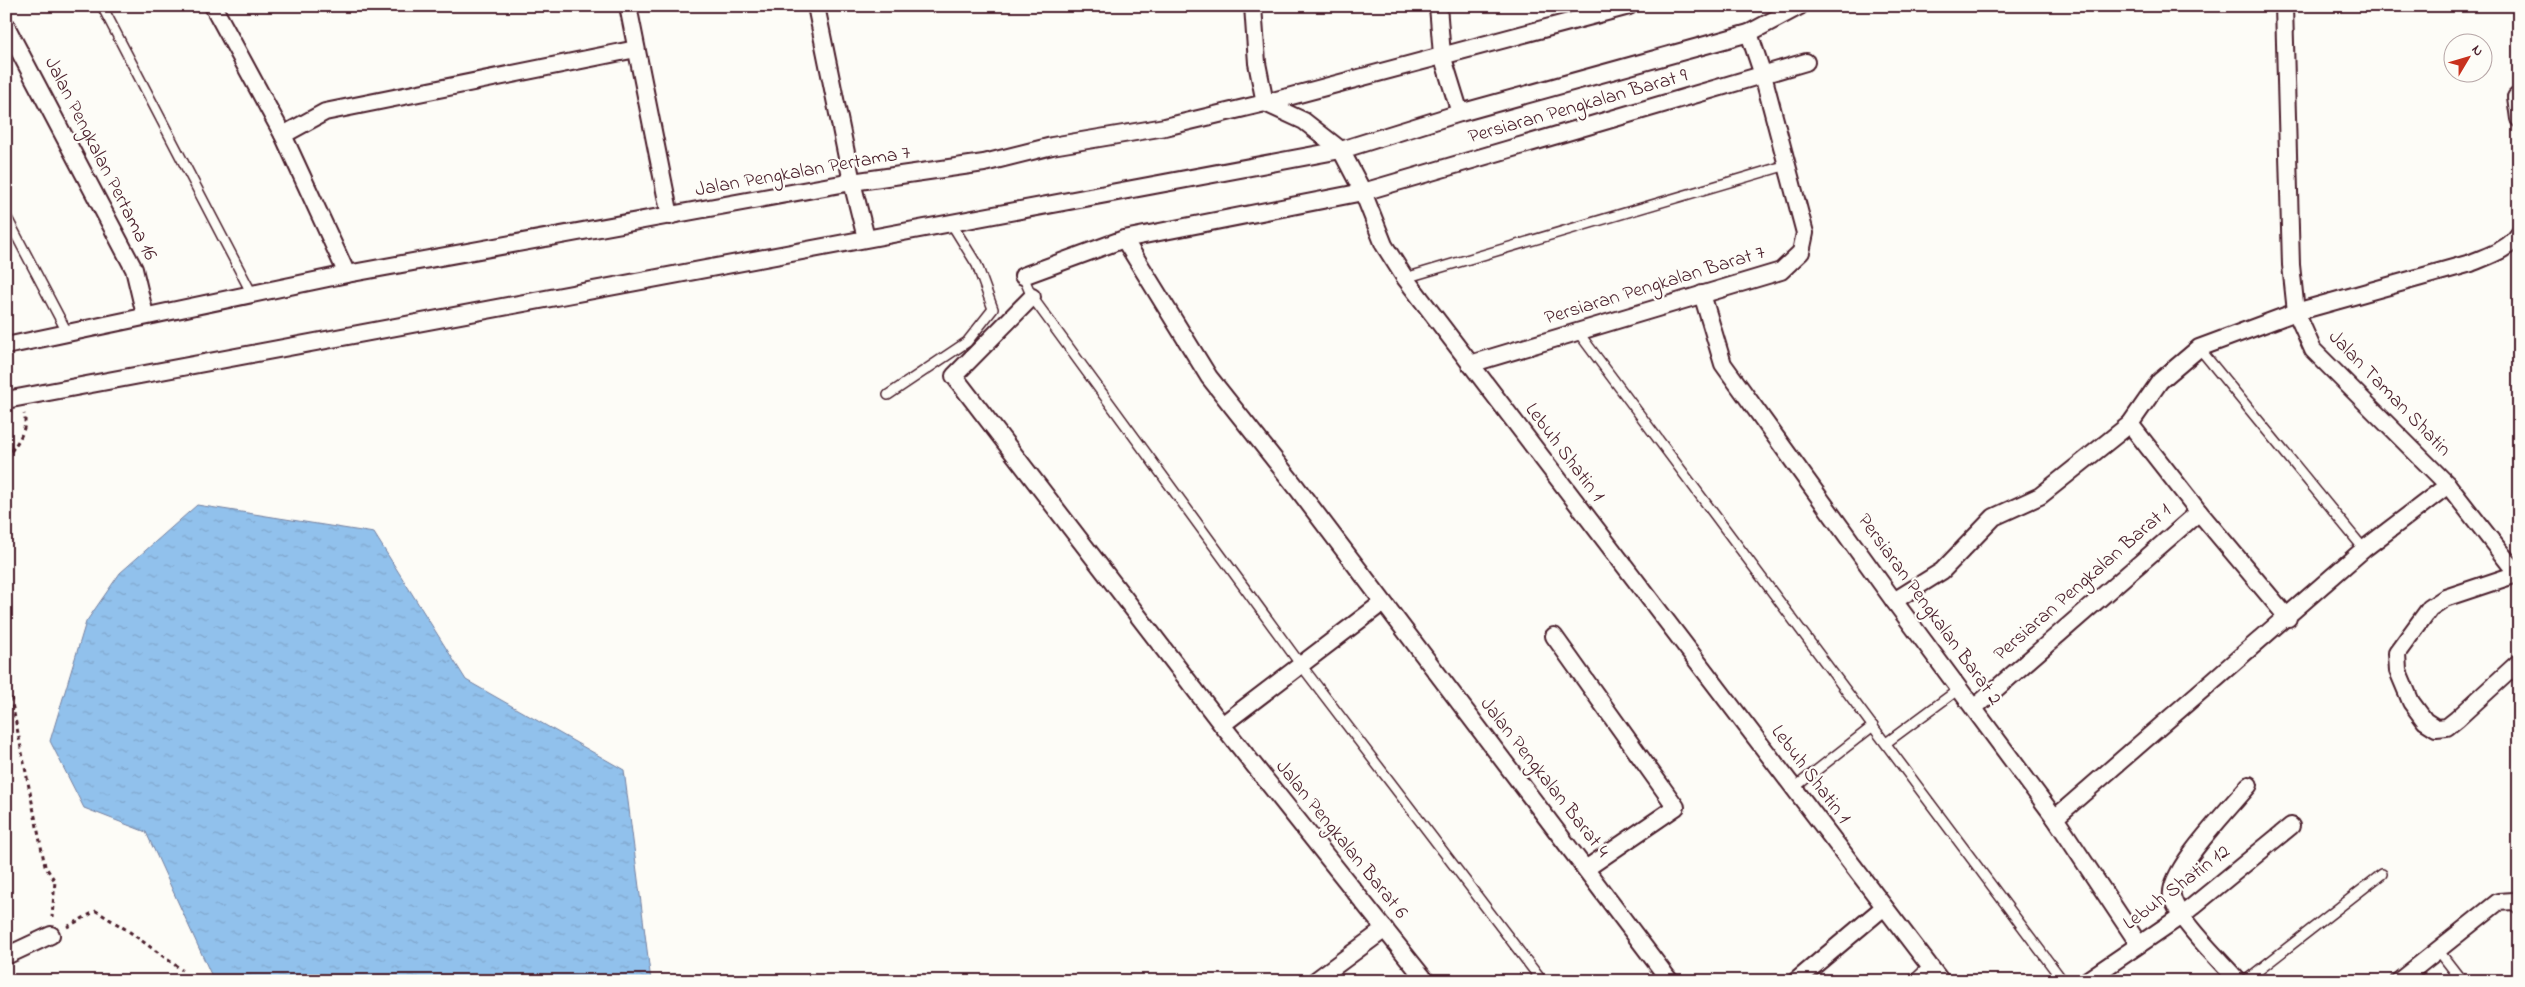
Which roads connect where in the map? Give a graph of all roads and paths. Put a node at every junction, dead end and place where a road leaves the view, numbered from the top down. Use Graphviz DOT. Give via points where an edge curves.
graph roads {
  1 [pos="102,6"];
  2 [pos="213,6"];
  3 [pos="628,6"];
  4 [pos="1253,6"];
  5 [pos="1438,6"];
  6 [pos="1629,6"];
  7 [pos="1800,6"];
  8 [pos="2284,6"];
  9 [pos="818,7"];
  10 [pos="6,26"];
  11 [pos="1749,33"];
  12 [pos="636,49"];
  13 [pos="1442,55"];
  14 [pos="1806,62"];
  15 [pos="1763,75"];
  16 [pos="2516,97"];
  17 [pos="1266,103"];
  18 [pos="1460,113"];
  19 [pos="2519,120"];
  20 [pos="283,135"];
  21 [pos="1341,150"];
  22 [pos="1787,165"];
  23 [pos="852,182"];
  24 [pos="1363,192"];
  25 [pos="6,216"];
  26 [pos="670,216"];
  27 [pos="950,222"];
  28 [pos="2519,234"];
  29 [pos="866,238"];
  30 [pos="1124,239"];
  31 [pos="347,274"];
  32 [pos="1022,276"];
  33 [pos="1405,278"];
  34 [pos="252,294"];
  35 [pos="1702,294"];
  36 [pos="1032,297"];
  37 [pos="2296,312"];
  38 [pos="146,315"];
  39 [pos="67,332"];
  40 [pos="1578,332"];
  41 [pos="6,346"];
  42 [pos="2199,348"];
  43 [pos="1470,364"];
  44 [pos="888,395"];
  45 [pos="12,398"];
  46 [pos="2130,424"];
  47 [pos="6,457"];
  48 [pos="2448,485"];
  49 [pos="2199,512"];
  50 [pos="2364,549"];
  51 [pos="2518,575"];
  52 [pos="1894,600"];
  53 [pos="1382,603"];
  54 [pos="2288,618"];
  55 [pos="1554,636"];
  56 [pos="2519,662"];
  57 [pos="1301,665"];
  58 [pos="6,674"];
  59 [pos="1959,689"];
  60 [pos="1974,708"];
  61 [pos="1222,725"];
  62 [pos="1873,726"];
  63 [pos="1886,743"];
  64 [pos="2249,785"];
  65 [pos="1794,788"];
  66 [pos="2055,818"];
  67 [pos="2291,826"];
  68 [pos="1586,868"];
  69 [pos="2382,874"];
  70 [pos="2519,905"];
  71 [pos="1884,907"];
  72 [pos="2181,916"];
  73 [pos="1385,929"];
  74 [pos="51,935"];
  75 [pos="2138,943"];
  76 [pos="2438,950"];
  77 [pos="6,956"];
  78 [pos="1928,966"];
  79 [pos="182,970"];
  80 [pos="1315,981"];
  81 [pos="1426,981"];
  82 [pos="1542,981"];
  83 [pos="1670,981"];
  84 [pos="1796,981"];
  85 [pos="1913,981"];
  86 [pos="1941,981"];
  87 [pos="2063,981"];
  88 [pos="2086,981"];
  89 [pos="2238,981"];
  90 [pos="2245,981"];
  91 [pos="2400,981"];
  92 [pos="2462,981"];
  1 -- 34 [label="lane"];
  2 -- 20 [label="street"];
  3 -- 12 [label="street"];
  4 -- 17 [label="street" via="1257,63"];
  5 -- 13 [label="street"];
  6 -- 13 [label="street, Jalan Pengkalan Pertama 7"];
  7 -- 11 [label="street"];
  8 -- 37 [label="street, Jalan Taman Shatin" via="2291,265"];
  9 -- 23 [label="street"];
  10 -- 38 [label="street, Jalan Pengkalan Pertama 16" via="134,269"];
  11 -- 15 [label="street, Persiaran Pengkalan Barat 7"];
  11 -- 18 [label="street"];
  12 -- 20 [label="street" via="325,112"];
  12 -- 26 [label="street"];
  13 -- 17 [label="street, Jalan Pengkalan Pertama 7"];
  13 -- 18 [label="street"];
  14 -- 15 [label="street, Persiaran Pengkalan Barat 9"];
  15 -- 22 [label="street, Persiaran Pengkalan Barat 7"];
  15 -- 24 [label="street, Persiaran Pengkalan Barat 9"];
  16 -- 19 [label="street"];
  17 -- 21 [label="street, Lebuh Shatin 1" via="1304,121"];
  17 -- 23 [label="street, Jalan Pengkalan Pertama 7" via="984,163"];
  18 -- 21 [label="street"];
  20 -- 31 [label="street"];
  21 -- 24 [label="street, Lebuh Shatin 1"];
  21 -- 27 [label="street"];
  22 -- 33 [label="lane"];
  22 -- 35 [label="street, Persiaran Pengkalan Barat 7" via="1805,232 1801,252 1781,271"];
  23 -- 26 [label="street, Jalan Pengkalan Pertama 7"];
  23 -- 29 [label="street"];
  24 -- 30 [label="street, Persiaran Pengkalan Barat 9"];
  24 -- 33 [label="street, Lebuh Shatin 1" via="1384,245"];
  25 -- 39 [label="lane"];
  26 -- 31 [label="street, Jalan Pengkalan Pertama 7"];
  27 -- 29 [label="street"];
  27 -- 44 [label="lane" via="977,265 993,309 967,342"];
  28 -- 37 [label="street" via="2497,252 2471,263"];
  29 -- 45 [label="street"];
  30 -- 32 [label="street, Persiaran Pengkalan Barat 9"];
  30 -- 53 [label="street, Jalan Pengkalan Barat 4" via="1209,377"];
  31 -- 34 [label="street, Jalan Pengkalan Pertama 7"];
  32 -- 36 [label="lane"];
  33 -- 43 [label="street, Lebuh Shatin 1"];
  34 -- 38 [label="street, Jalan Pengkalan Pertama 7"];
  35 -- 40 [label="street, Persiaran Pengkalan Barat 7"];
  35 -- 52 [label="street, Persiaran Pengkalan Barat 2" via="1723,364"];
  36 -- 57 [label="lane"];
  36 -- 61 [label="street, Jalan Pengkalan Barat 6" via="954,376"];
  37 -- 42 [label="street"];
  37 -- 48 [label="street, Jalan Taman Shatin" via="2313,350"];
  38 -- 39 [label="street, Jalan Pengkalan Pertama 7"];
  39 -- 41 [label="street, Jalan Pengkalan Pertama 7"];
  40 -- 43 [label="street, Persiaran Pengkalan Barat 7"];
  40 -- 62 [label="lane"];
  42 -- 46 [label="street" via="2160,381"];
  42 -- 50 [label="lane"];
  43 -- 65 [label="street, Lebuh Shatin 1"];
  45 -- 47 [label="path" via="26,419 18,444"];
  46 -- 49 [label="street"];
  46 -- 52 [label="street" via="2040,496 1994,517 1942,571"];
  48 -- 50 [label="street"];
  48 -- 51 [label="street, Jalan Taman Shatin"];
  49 -- 54 [label="street"];
  49 -- 60 [label="street, Persiaran Pengkalan Barat 1"];
  50 -- 54 [label="street"];
  51 -- 56 [label="street" via="2445,598 2430,608 2398,652 2398,671 2411,702 2425,721 2436,728 2447,727"];
  52 -- 59 [label="street, Persiaran Pengkalan Barat 2"];
  53 -- 57 [label="street"];
  53 -- 68 [label="street, Jalan Pengkalan Barat 4"];
  54 -- 66 [label="street"];
  55 -- 68 [label="street" via="1676,807"];
  57 -- 61 [label="street"];
  57 -- 82 [label="lane"];
  58 -- 74 [label="path" via="46,866 55,881"];
  59 -- 60 [label="street, Persiaran Pengkalan Barat 2"];
  59 -- 63 [label="lane"];
  60 -- 66 [label="street, Persiaran Pengkalan Barat 2"];
  61 -- 73 [label="street, Jalan Pengkalan Barat 6"];
  62 -- 63 [label="lane"];
  62 -- 65 [label="lane"];
  63 -- 87 [label="lane"];
  64 -- 72 [label="street" via="2182,866 2173,884 2172,896"];
  65 -- 71 [label="street, Lebuh Shatin 1"];
  66 -- 75 [label="street, Persiaran Pengkalan Barat 2"];
  67 -- 72 [label="street, Lebuh Shatin 12"];
  68 -- 83 [label="street, Jalan Pengkalan Barat 4"];
  69 -- 90 [label="lane"];
  70 -- 76 [label="street" via="2514,901 2498,902"];
  71 -- 78 [label="street, Lebuh Shatin 1"];
  71 -- 84 [label="street"];
  72 -- 75 [label="street, Lebuh Shatin 12"];
  72 -- 89 [label="street"];
  73 -- 80 [label="street"];
  73 -- 81 [label="street, Jalan Pengkalan Barat 6"];
  74 -- 77 [label="street"];
  74 -- 79 [label="path" via="96,911"];
  75 -- 88 [label="street, Lebuh Shatin 12"];
  76 -- 91 [label="street"];
  76 -- 92 [label="lane"];
  78 -- 85 [label="lane"];
  78 -- 86 [label="street, Lebuh Shatin 1"];
}
